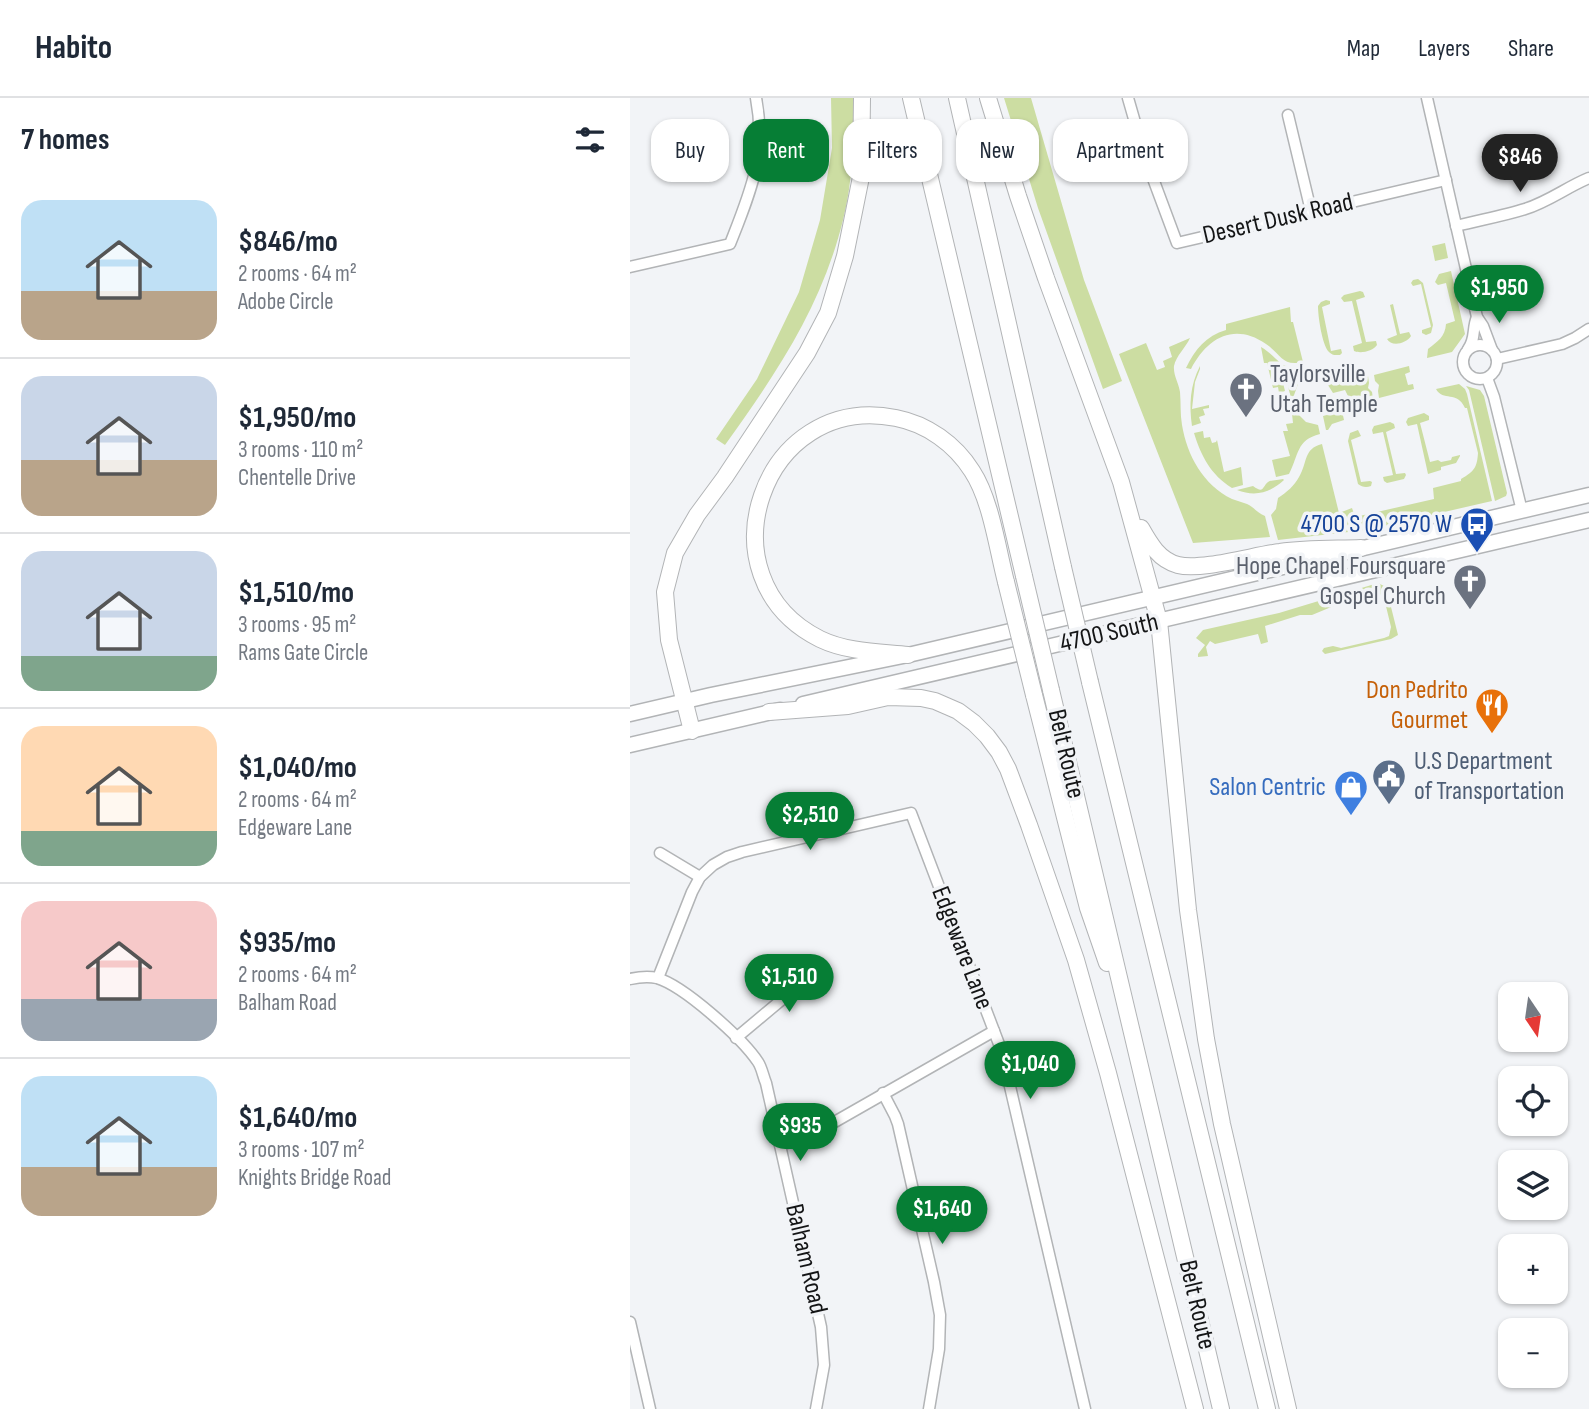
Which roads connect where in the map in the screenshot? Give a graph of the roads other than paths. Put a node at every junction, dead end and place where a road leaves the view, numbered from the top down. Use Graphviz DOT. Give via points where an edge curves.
graph roads {
  1 [pos="756,98"];
  2 [pos="862,98"];
  3 [pos="911,98"];
  4 [pos="957,98"];
  5 [pos="988,98"];
  6 [pos="1128,98"];
  7 [pos="1427,98"];
  8 [pos="1289,115"];
  9 [pos="1589,178"];
  10 [pos="1446,180"];
  11 [pos="1311,211"];
  12 [pos="1456,226"];
  13 [pos="630,267"];
  14 [pos="1477,317"];
  15 [pos="1589,329"];
  16 [pos="1468,349"];
  17 [pos="1494,354"];
  18 [pos="1487,378"];
  19 [pos="1121,482"];
  20 [pos="1589,495"];
  21 [pos="1522,511"];
  22 [pos="1589,520"];
  23 [pos="1361,548"];
  24 [pos="1153,597"];
  25 [pos="1159,621"];
  26 [pos="908,655"];
  27 [pos="684,701"];
  28 [pos="769,712"];
  29 [pos="630,714"];
  30 [pos="692,731"];
  31 [pos="630,745"];
  32 [pos="660,853"];
  33 [pos="700,877"];
  34 [pos="821,966"];
  35 [pos="658,978"];
  36 [pos="630,979"];
  37 [pos="1127,1010"];
  38 [pos="994,1031"];
  39 [pos="736,1038"];
  40 [pos="883,1093"];
  41 [pos="780,1145"];
  42 [pos="630,1322"];
  43 [pos="650,1409"];
  44 [pos="816,1409"];
  45 [pos="929,1409"];
  46 [pos="1085,1409"];
  47 [pos="1195,1409"];
  48 [pos="1222,1409"];
  49 [pos="1267,1409"];
  50 [pos="1288,1409"];
  1 -- 13 [label="street" via="759,160 730,244"];
  2 -- 27 [label="highway" via="861,177 828,313 807,354 675,552 665,592 669,640"];
  3 -- 37 [label="highway, Belt Route, bridge"];
  4 -- 49 [label="highway, Belt Route, bridge" via="1090,682"];
  5 -- 19 [label="highway" via="1014,186"];
  6 -- 11 [label="street, Desert Dusk Road" via="1177,243"];
  7 -- 10 [label="street"];
  8 -- 11 [label="street"];
  9 -- 12 [label="street" via="1526,209"];
  10 -- 11 [label="street, Desert Dusk Road"];
  10 -- 12 [label="street"];
  12 -- 14 [label="street"];
  14 -- 16 [label="street"];
  14 -- 17 [label="street"];
  15 -- 17 [label="street" via="1562,344"];
  16 -- 17 [label="street" via="1478,345"];
  16 -- 18 [label="street" via="1462,362 1465,370 1474,379"];
  17 -- 18 [label="street" via="1494,372"];
  18 -- 21 [label="street"];
  19 -- 23 [label="highway" via="1151,545 1177,565 1298,550"];
  19 -- 24 [label="highway"];
  20 -- 21 [label="main road, 4700 South"];
  21 -- 23 [label="main road, 4700 South"];
  22 -- 25 [label="main road, 4700 South"];
  23 -- 24 [label="main road, 4700 South"];
  24 -- 25 [label="highway"];
  24 -- 26 [label="main road, 4700 South"];
  25 -- 28 [label="main road, 4700 South"];
  25 -- 50 [label="highway" via="1206,1039"];
  26 -- 27 [label="main road, 4700 South"];
  26 -- 37 [label="highway, bridge" via="852,649 808,632 778,603 758,560 755,522 765,485 800,440 834,422 872,415 918,425 960,455 981,486 1088,908"];
  27 -- 29 [label="main road, 4700 South"];
  27 -- 30 [label="highway"];
  28 -- 30 [label="main road, 4700 South"];
  28 -- 47 [label="highway" via="848,706 888,697 920,698 958,711 999,752 1076,960"];
  30 -- 31 [label="main road, 4700 South"];
  32 -- 33 [label="street"];
  33 -- 35 [label="street, Edgeware Lane"];
  33 -- 38 [label="street, Edgeware Lane" via="713,865 742,852 911,813"];
  34 -- 39 [label="street"];
  35 -- 36 [label="street"];
  35 -- 39 [label="street, Balham Road" via="689,995"];
  37 -- 48 [label="highway, Belt Route"];
  38 -- 40 [label="street"];
  38 -- 46 [label="street, Edgeware Lane" via="1007,1069"];
  39 -- 41 [label="street, Balham Road" via="760,1066"];
  40 -- 41 [label="street" via="810,1136"];
  40 -- 45 [label="street" via="898,1124 937,1298 940,1332"];
  41 -- 44 [label="street, Balham Road" via="821,1327 824,1365"];
  42 -- 43 [label="street"];
}
